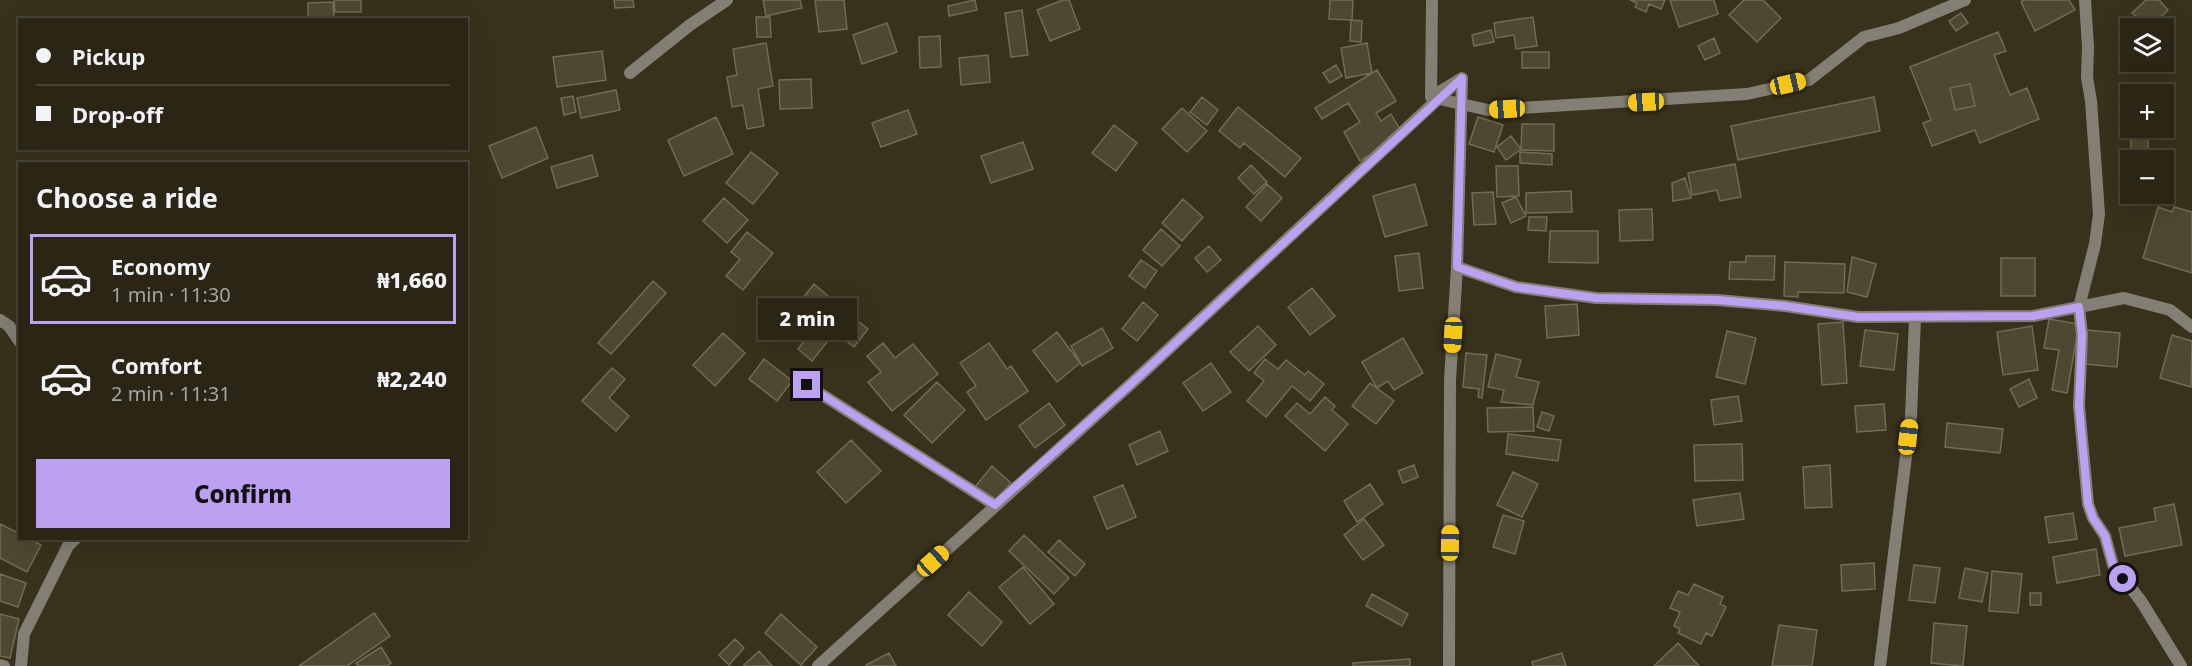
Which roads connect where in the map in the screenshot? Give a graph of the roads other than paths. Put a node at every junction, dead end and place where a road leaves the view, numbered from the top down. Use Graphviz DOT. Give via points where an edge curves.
graph roads {
  1 [pos="727,0"];
  2 [pos="1431,0"];
  3 [pos="1965,0"];
  4 [pos="2085,0"];
  5 [pos="630,72"];
  6 [pos="1462,78"];
  7 [pos="1431,97"];
  8 [pos="1457,267"];
  9 [pos="2079,307"];
  10 [pos="1916,318"];
  11 [pos="0,320"];
  12 [pos="2192,327"];
  13 [pos="18,339"];
  14 [pos="807,385"];
  15 [pos="995,505"];
  16 [pos="74,540"];
  17 [pos="21,666"];
  18 [pos="818,666"];
  19 [pos="1449,666"];
  20 [pos="1880,666"];
  21 [pos="2181,666"];
  1 -- 5 [label="street"];
  2 -- 7 [label="street"];
  3 -- 7 [label="street" via="1899,28 1864,37 1809,80 1747,94 1488,110"];
  4 -- 9 [label="street" via="2087,77 2099,214"];
  6 -- 7 [label="street"];
  6 -- 8 [label="street"];
  6 -- 15 [label="street"];
  8 -- 10 [label="street" via="1516,287 1596,298 1717,300 1858,317"];
  8 -- 19 [label="street" via="1450,380"];
  9 -- 10 [label="street" via="2033,316"];
  9 -- 12 [label="street" via="2124,298 2170,310"];
  9 -- 21 [label="street" via="2079,406 2088,504 2105,536 2113,565 2141,601"];
  10 -- 20 [label="street" via="1911,416"];
  11 -- 13 [label="street"];
  14 -- 15 [label="street"];
  15 -- 18 [label="street"];
  16 -- 17 [label="street" via="24,634"];
}
